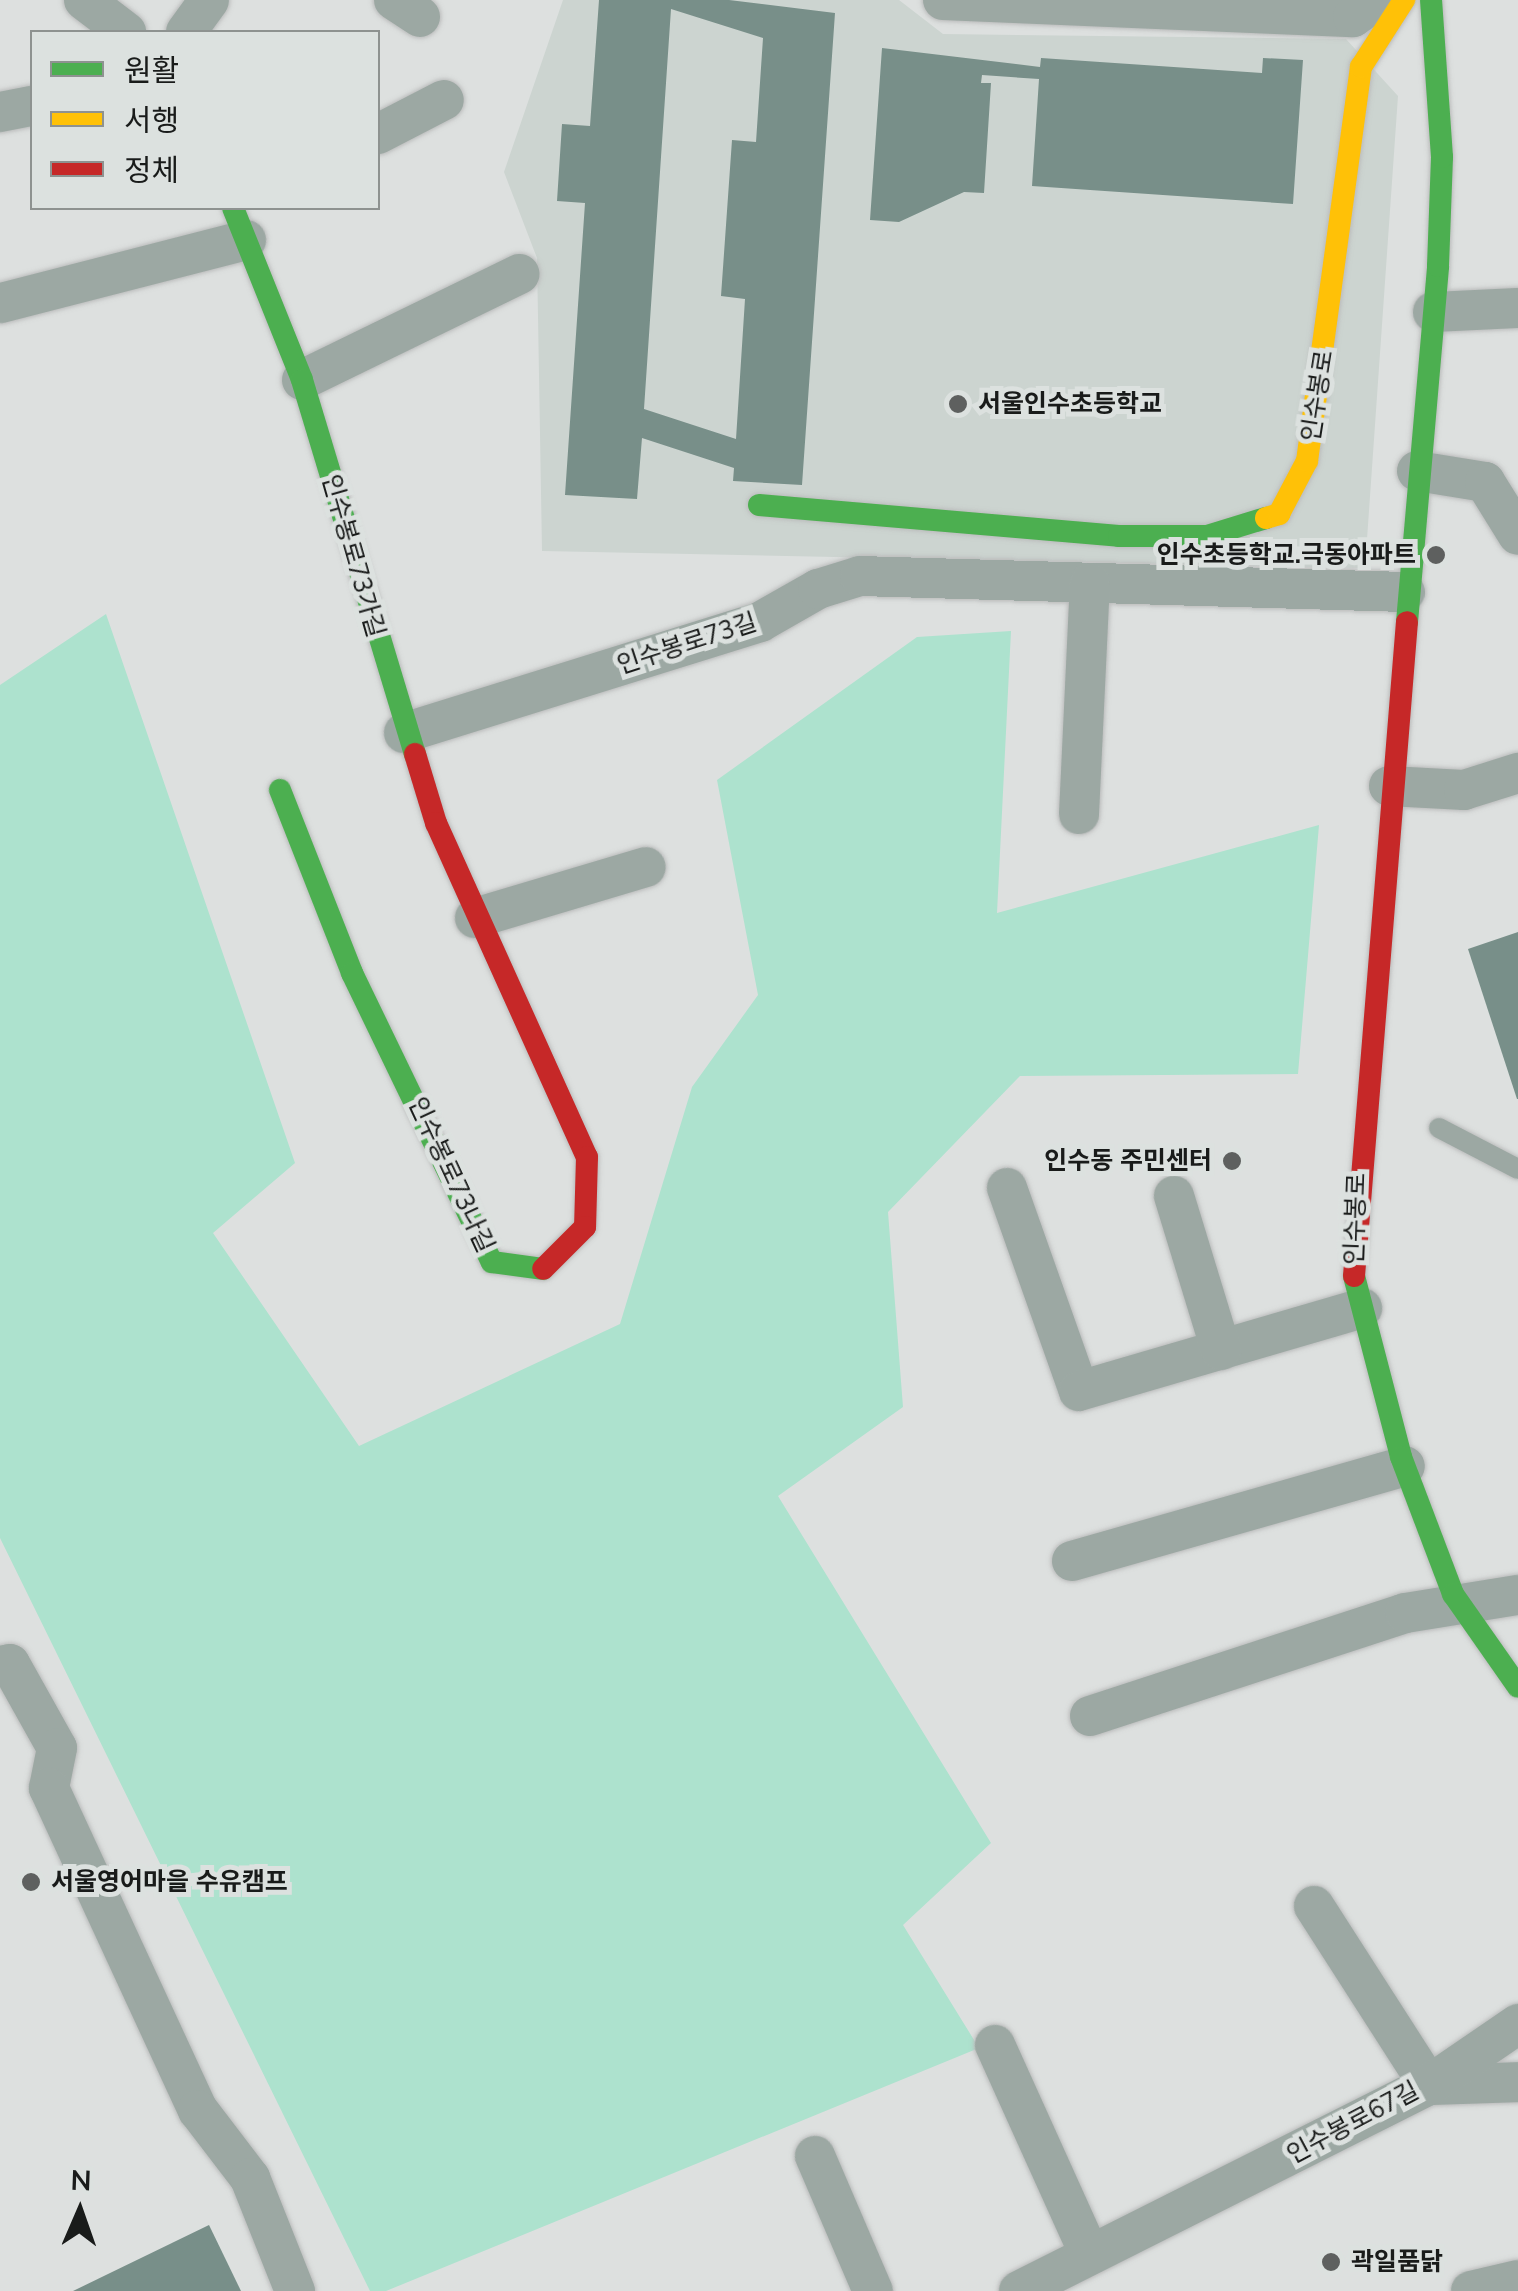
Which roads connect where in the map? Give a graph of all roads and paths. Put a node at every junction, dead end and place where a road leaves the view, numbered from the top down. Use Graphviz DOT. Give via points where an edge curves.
graph roads {
  1 [pos="84,0"];
  2 [pos="210,0"];
  3 [pos="942,0"];
  4 [pos="1376,0"];
  5 [pos="1404,0"];
  6 [pos="1430,0"];
  7 [pos="123,30"];
  8 [pos="188,30"];
  9 [pos="444,100"];
  10 [pos="30,106"];
  11 [pos="0,112"];
  12 [pos="380,133"];
  13 [pos="237,216"];
  14 [pos="519,274"];
  15 [pos="0,304"];
  16 [pos="1518,308"];
  17 [pos="1433,312"];
  18 [pos="302,380"];
  19 [pos="1417,471"];
  20 [pos="759,505"];
  21 [pos="1518,535"];
  22 [pos="1090,583"];
  23 [pos="1406,592"];
  24 [pos="404,732"];
  25 [pos="1518,773"];
  26 [pos="1389,786"];
  27 [pos="280,790"];
  28 [pos="1080,814"];
  29 [pos="646,868"];
  30 [pos="475,918"];
  31 [pos="1440,1128"];
  32 [pos="1518,1169"];
  33 [pos="1007,1188"];
  34 [pos="1174,1196"];
  35 [pos="1362,1308"];
  36 [pos="1220,1350"];
  37 [pos="1404,1466"];
  38 [pos="1072,1561"];
  39 [pos="1518,1595"];
  40 [pos="1460,1604"];
  41 [pos="0,1666"];
  42 [pos="1518,1687"];
  43 [pos="1090,1716"];
  44 [pos="1314,1906"];
  45 [pos="1518,2024"];
  46 [pos="995,2045"];
  47 [pos="1518,2082"];
  48 [pos="1428,2085"];
  49 [pos="815,2156"];
  50 [pos="1090,2255"];
  51 [pos="1518,2280"];
  52 [pos="295,2291"];
  53 [pos="873,2291"];
  54 [pos="1019,2291"];
  55 [pos="1471,2291"];
  1 -- 7 [label="street"];
  2 -- 8 [label="street"];
  3 -- 4 [label="street" via="1353,17"];
  5 -- 20 [label="street, 인수봉로" via="1361,68 1308,460 1280,514 1208,536 1119,536"];
  6 -- 17 [label="street, 인수봉로" via="1442,156"];
  9 -- 12 [label="street"];
  10 -- 11 [label="street"];
  13 -- 15 [label="street, 인수봉로73가길"];
  13 -- 18 [label="street, 인수봉로73가길"];
  14 -- 18 [label="street"];
  16 -- 17 [label="street"];
  17 -- 19 [label="street, 인수봉로"];
  18 -- 24 [label="street, 인수봉로73가길"];
  19 -- 21 [label="street" via="1484,482"];
  19 -- 23 [label="street, 인수봉로"];
  22 -- 23 [label="street, 인수봉로73길"];
  22 -- 24 [label="street, 인수봉로73길" via="860,576 818,588 760,622"];
  22 -- 28 [label="street"];
  23 -- 26 [label="street, 인수봉로"];
  24 -- 30 [label="street, 인수봉로73나길"];
  25 -- 26 [label="street" via="1464,790"];
  26 -- 35 [label="street, 인수봉로" via="1354,1210 1352,1268"];
  27 -- 30 [label="street, 인수봉로73나길" via="352,973 492,1262 543,1269 585,1228 587,1156"];
  29 -- 30 [label="street"];
  31 -- 32 [label="lane"];
  33 -- 36 [label="street" via="1079,1391"];
  34 -- 36 [label="street"];
  35 -- 36 [label="street"];
  35 -- 37 [label="street, 인수봉로"];
  37 -- 38 [label="street"];
  37 -- 40 [label="street, 인수봉로"];
  39 -- 40 [label="street"];
  40 -- 42 [label="street, 인수봉로"];
  40 -- 43 [label="street" via="1405,1613"];
  41 -- 52 [label="street" via="10,1664 57,1748 49,1788 198,2110 250,2178"];
  44 -- 48 [label="street, 인수봉로67길"];
  45 -- 48 [label="street"];
  46 -- 50 [label="street"];
  47 -- 48 [label="street"];
  48 -- 50 [label="street, 인수봉로67길"];
  49 -- 53 [label="street"];
  50 -- 54 [label="street, 인수봉로67길"];
  51 -- 55 [label="street"];
}
